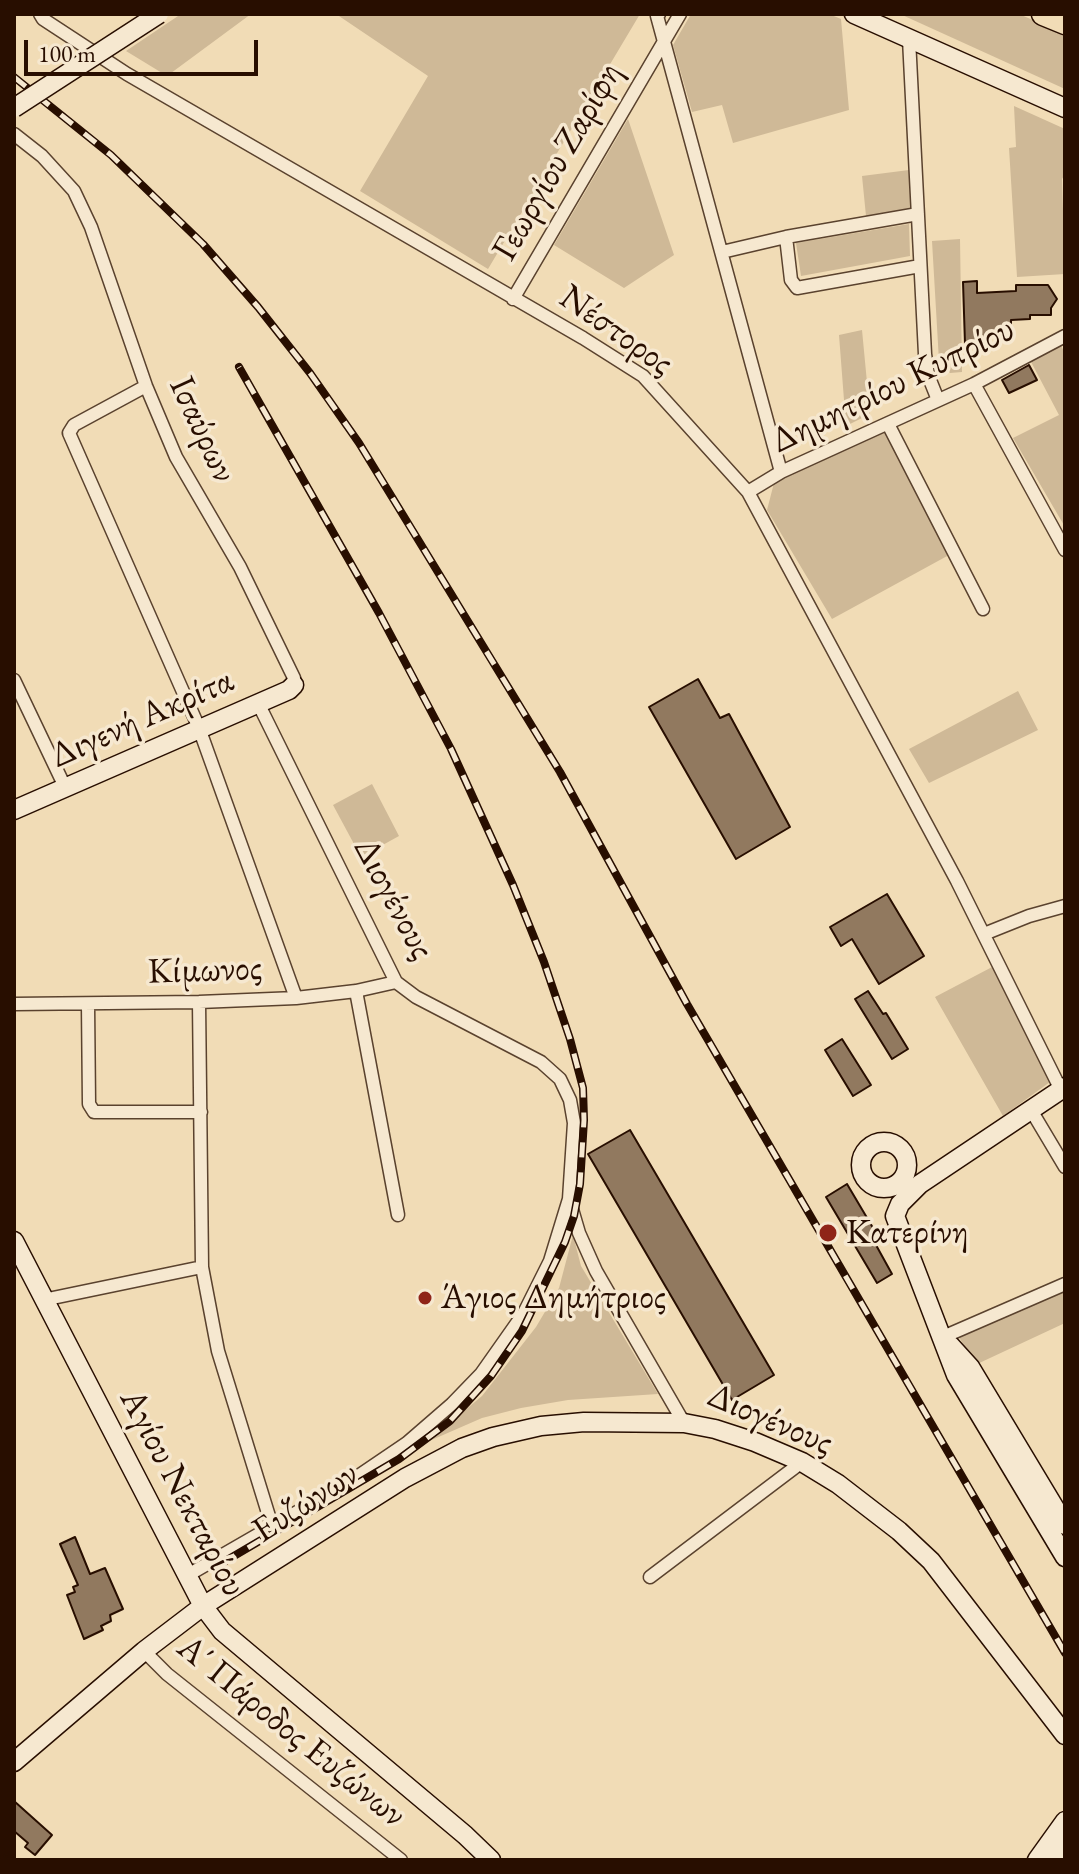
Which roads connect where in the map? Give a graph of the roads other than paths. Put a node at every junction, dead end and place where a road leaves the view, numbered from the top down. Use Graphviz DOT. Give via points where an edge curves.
graph roads {
  1 [pos="40,14"];
  2 [pos="159,14"];
  3 [pos="680,14"];
  4 [pos="854,14"];
  5 [pos="1043,14"];
  6 [pos="658,15"];
  7 [pos="1065,23"];
  8 [pos="665,38"];
  9 [pos="909,39"];
  10 [pos="14,108"];
  11 [pos="1065,108"];
  12 [pos="14,134"];
  13 [pos="918,214"];
  14 [pos="786,237"];
  15 [pos="722,252"];
  16 [pos="920,266"];
  17 [pos="513,299"];
  18 [pos="1065,336"];
  19 [pos="974,384"];
  20 [pos="146,386"];
  21 [pos="938,400"];
  22 [pos="888,424"];
  23 [pos="781,472"];
  24 [pos="748,492"];
  25 [pos="1065,550"];
  26 [pos="983,609"];
  27 [pos="14,680"];
  28 [pos="294,685"];
  29 [pos="258,703"];
  30 [pos="199,728"];
  31 [pos="65,787"];
  32 [pos="14,810"];
  33 [pos="1065,906"];
  34 [pos="984,934"];
  35 [pos="396,982"];
  36 [pos="356,991"];
  37 [pos="296,998"];
  38 [pos="199,1002"];
  39 [pos="14,1004"];
  40 [pos="88,1004"];
  41 [pos="1063,1089"];
  42 [pos="1031,1110"];
  43 [pos="201,1112"];
  44 [pos="907,1166"];
  45 [pos="1065,1167"];
  46 [pos="932,1175"];
  47 [pos="888,1189"];
  48 [pos="908,1194"];
  49 [pos="569,1199"];
  50 [pos="398,1215"];
  51 [pos="14,1241"];
  52 [pos="202,1267"];
  53 [pos="1065,1284"];
  54 [pos="43,1300"];
  55 [pos="943,1337"];
  56 [pos="684,1423"];
  57 [pos="802,1462"];
  58 [pos="272,1526"];
  59 [pos="1060,1527"];
  60 [pos="1065,1557"];
  61 [pos="188,1575"];
  62 [pos="650,1577"];
  63 [pos="203,1606"];
  64 [pos="144,1651"];
  65 [pos="1065,1735"];
  66 [pos="14,1762"];
  67 [pos="1065,1821"];
  68 [pos="401,1860"];
  69 [pos="491,1860"];
  70 [pos="1037,1860"];
  1 -- 17 [label="street, Νέστορος" via="127,74"];
  2 -- 10 [label="street, bridge"];
  3 -- 8 [label="street, Γεωργίου Ζαρίφη"];
  4 -- 9 [label="street"];
  5 -- 7 [label="highway"];
  6 -- 8 [label="street"];
  8 -- 15 [label="street"];
  8 -- 17 [label="street, Γεωργίου Ζαρίφη"];
  9 -- 11 [label="street"];
  9 -- 13 [label="street"];
  12 -- 20 [label="street, Ισαύρων" via="74,191"];
  13 -- 14 [label="street"];
  13 -- 16 [label="street"];
  14 -- 15 [label="street"];
  14 -- 16 [label="street" via="791,280 797,288"];
  15 -- 23 [label="street"];
  16 -- 21 [label="street" via="925,354"];
  17 -- 24 [label="street, Νέστορος" via="643,376"];
  18 -- 19 [label="street, Δημητρίου Κυπρίου"];
  19 -- 21 [label="street, Δημητρίου Κυπρίου"];
  19 -- 25 [label="street"];
  20 -- 28 [label="street, Ισαύρων" via="176,457 240,567"];
  20 -- 30 [label="street" via="74,425 69,433"];
  21 -- 22 [label="street, Δημητρίου Κυπρίου"];
  22 -- 23 [label="street, Δημητρίου Κυπρίου"];
  22 -- 26 [label="street"];
  23 -- 24 [label="street, Δημητρίου Κυπρίου"];
  24 -- 34 [label="street, Νέστορος"];
  27 -- 31 [label="street"];
  28 -- 29 [label="street, Διγενή Ακρίτα"];
  29 -- 30 [label="street, Διγενή Ακρίτα"];
  29 -- 35 [label="street, Διογένους"];
  30 -- 31 [label="street, Διγενή Ακρίτα"];
  30 -- 37 [label="street"];
  31 -- 32 [label="street, Διγενή Ακρίτα"];
  33 -- 34 [label="street"];
  34 -- 41 [label="street, Νέστορος"];
  35 -- 36 [label="street, Κίμωνος"];
  35 -- 49 [label="street, Διογένους" via="541,1062 560,1079 574,1123"];
  36 -- 37 [label="street, Κίμωνος"];
  36 -- 50 [label="street"];
  37 -- 38 [label="street, Κίμωνος"];
  38 -- 40 [label="street, Κίμωνος"];
  38 -- 43 [label="street"];
  39 -- 40 [label="street, Κίμωνος"];
  40 -- 43 [label="street" via="89,1104 94,1112"];
  41 -- 42 [label="street"];
  42 -- 45 [label="street"];
  42 -- 46 [label="street"];
  43 -- 52 [label="street"];
  44 -- 46 [label="street"];
  44 -- 47 [label="street" via="896,1186"];
  44 -- 47 [label="street" via="903,1152 890,1143 866,1149 860,1165 863,1177 875,1188"];
  44 -- 48 [label="street"];
  46 -- 48 [label="street"];
  47 -- 48 [label="street"];
  48 -- 55 [label="street" via="895,1216"];
  49 -- 56 [label="street, Διογένους" via="596,1271"];
  49 -- 58 [label="street" via="550,1261 524,1313 481,1374 407,1443"];
  51 -- 54 [label="street, Αγίου Νεκταρίου"];
  52 -- 54 [label="street"];
  52 -- 58 [label="street" via="218,1351"];
  53 -- 55 [label="street"];
  54 -- 61 [label="street, Αγίου Νεκταρίου"];
  55 -- 59 [label="street" via="956,1375"];
  56 -- 57 [label="street, Διογένους" via="755,1442"];
  56 -- 63 [label="street, Ευζώνων" via="541,1426 462,1448 405,1478"];
  57 -- 62 [label="street"];
  57 -- 65 [label="street, Διογένους" via="868,1506 931,1561"];
  58 -- 61 [label="street"];
  59 -- 60 [label="street"];
  61 -- 63 [label="street, Αγίου Νεκταρίου"];
  63 -- 64 [label="street, Ευζώνων"];
  63 -- 69 [label="street, Αγίου Νεκταρίου" via="240,1649"];
  64 -- 66 [label="street, Ευζώνων"];
  64 -- 68 [label="street, Α΄ Πάροδος Ευζώνων"];
  67 -- 70 [label="street"];
}
